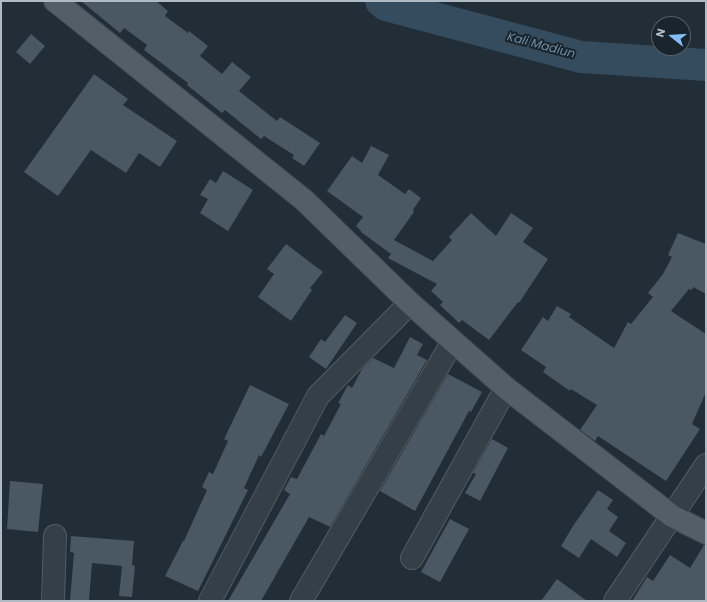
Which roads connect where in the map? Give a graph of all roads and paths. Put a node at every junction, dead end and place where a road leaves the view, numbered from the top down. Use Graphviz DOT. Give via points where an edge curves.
graph roads {
  1 [pos="55,1"];
  2 [pos="410,303"];
  3 [pos="453,341"];
  4 [pos="506,388"];
  5 [pos="706,465"];
  6 [pos="672,516"];
  7 [pos="706,534"];
  8 [pos="55,536"];
  9 [pos="412,558"];
  10 [pos="53,601"];
  11 [pos="210,601"];
  12 [pos="302,601"];
  13 [pos="615,601"];
  1 -- 2 [label="main road" via="304,200"];
  2 -- 3 [label="main road"];
  2 -- 11 [label="street" via="318,396"];
  3 -- 4 [label="main road"];
  3 -- 12 [label="street"];
  4 -- 6 [label="main road"];
  4 -- 9 [label="street"];
  5 -- 6 [label="street"];
  6 -- 7 [label="main road"];
  6 -- 13 [label="street"];
  8 -- 10 [label="street"];
}
